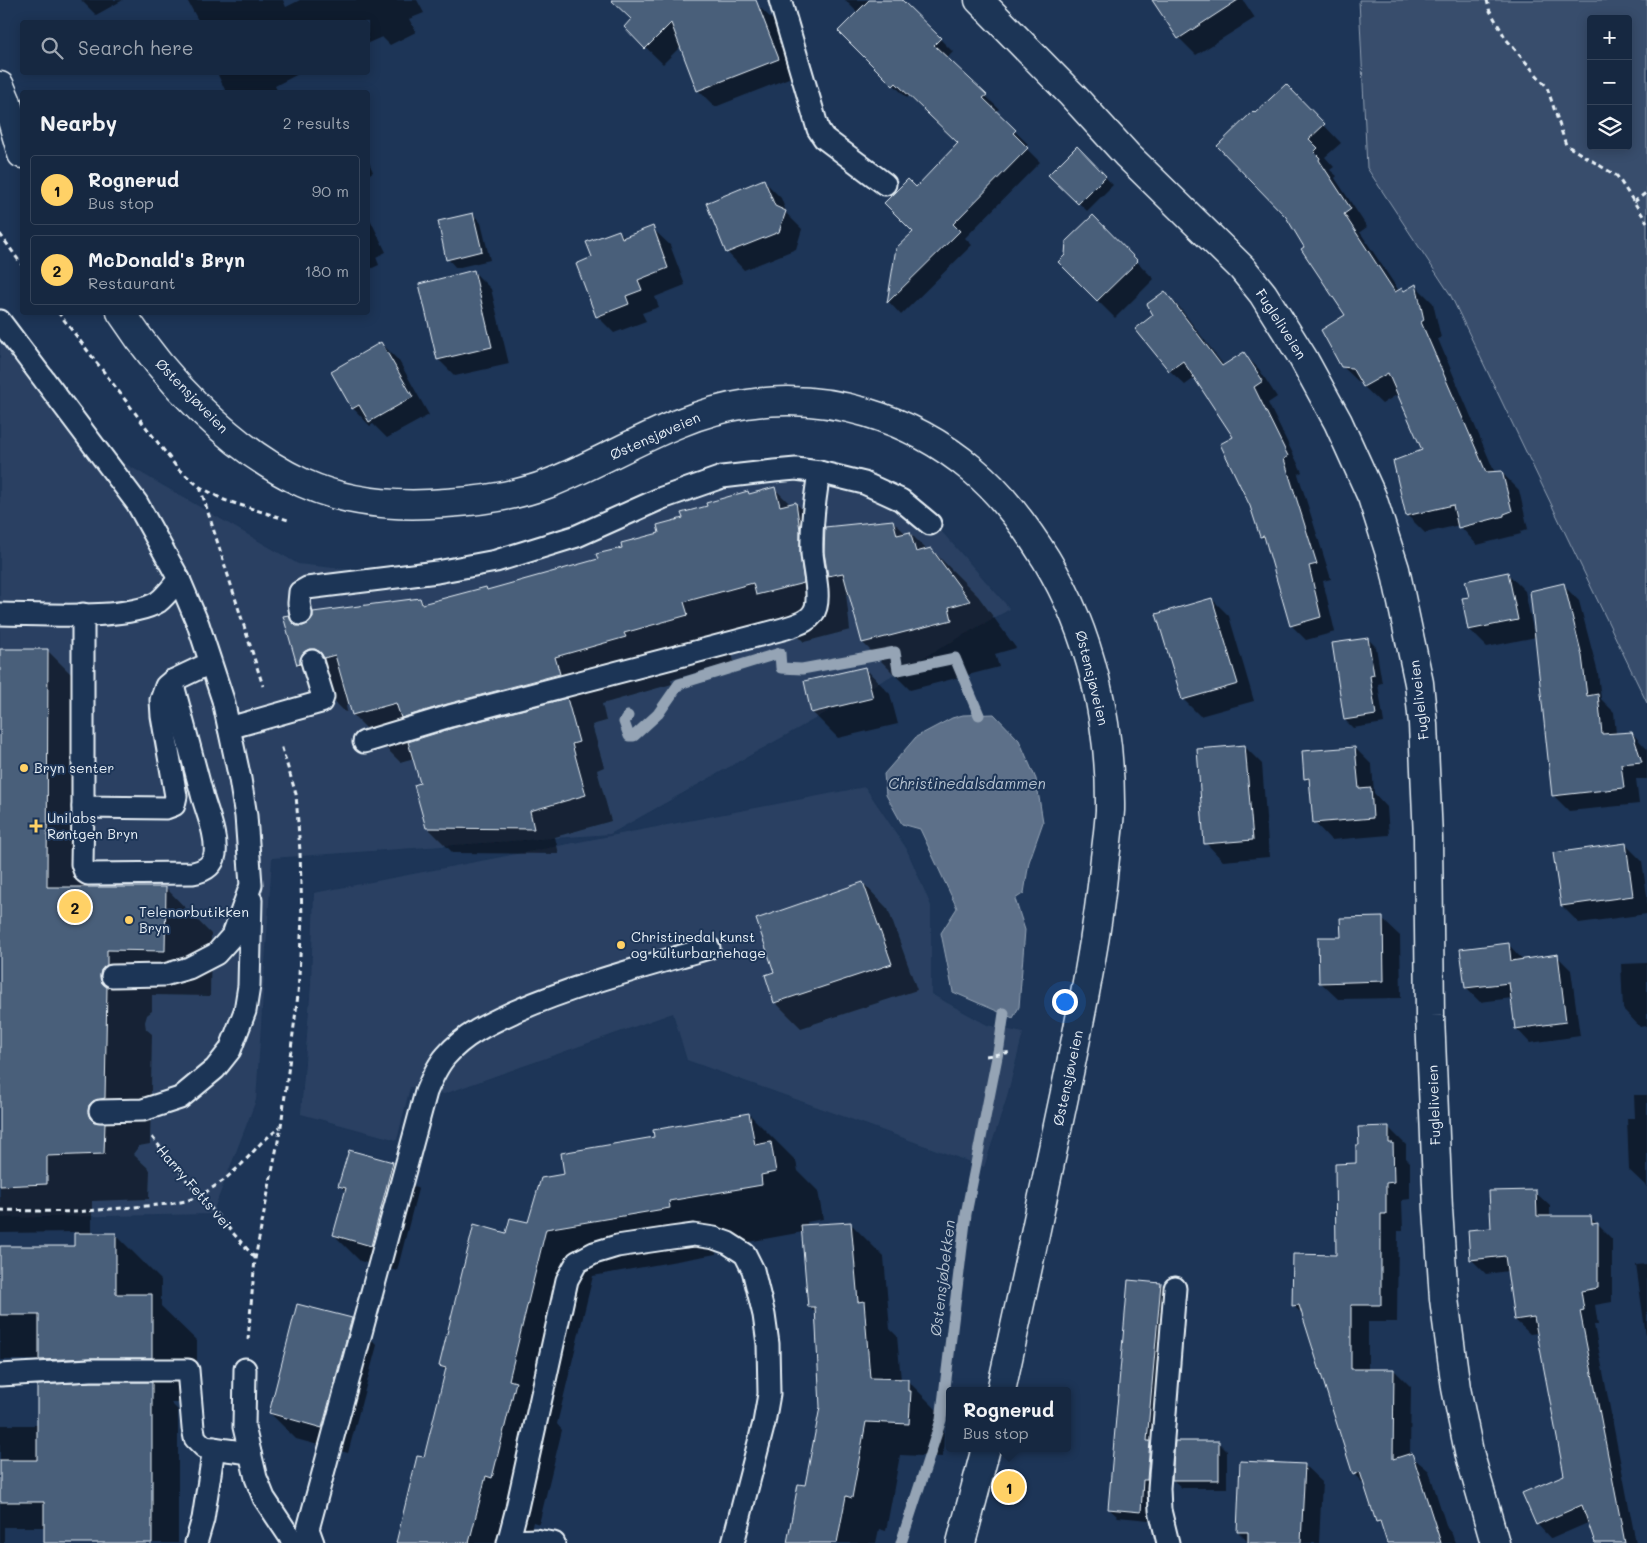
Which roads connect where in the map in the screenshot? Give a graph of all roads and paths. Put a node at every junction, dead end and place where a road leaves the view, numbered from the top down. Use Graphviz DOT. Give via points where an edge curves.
graph roads {
  1 [pos="780,0"];
  2 [pos="979,0"];
  3 [pos="1487,0"];
  4 [pos="0,86"];
  5 [pos="0,146"];
  6 [pos="20,148"];
  7 [pos="20,164"];
  8 [pos="885,184"];
  9 [pos="1647,192"];
  10 [pos="1634,202"];
  11 [pos="1647,222"];
  12 [pos="0,234"];
  13 [pos="20,262"];
  14 [pos="60,315"];
  15 [pos="123,315"];
  16 [pos="0,321"];
  17 [pos="819,472"];
  18 [pos="288,520"];
  19 [pos="930,524"];
  20 [pos="179,579"];
  21 [pos="0,614"];
  22 [pos="83,614"];
  23 [pos="301,614"];
  24 [pos="312,661"];
  25 [pos="210,664"];
  26 [pos="172,681"];
  27 [pos="229,728"];
  28 [pos="364,742"];
  29 [pos="82,807"];
  30 [pos="251,885"];
  31 [pos="709,948"];
  32 [pos="112,976"];
  33 [pos="1012,1052"];
  34 [pos="986,1056"];
  35 [pos="143,1110"];
  36 [pos="100,1111"];
  37 [pos="281,1126"];
  38 [pos="200,1196"];
  39 [pos="0,1210"];
  40 [pos="255,1259"];
  41 [pos="1175,1288"];
  42 [pos="245,1369"];
  43 [pos="0,1375"];
  44 [pos="1002,1387"];
  45 [pos="214,1448"];
  46 [pos="985,1452"];
  47 [pos="250,1453"];
  48 [pos="508,1542"];
  49 [pos="196,1543"];
  50 [pos="294,1543"];
  51 [pos="313,1543"];
  52 [pos="554,1543"];
  53 [pos="733,1543"];
  54 [pos="961,1543"];
  55 [pos="1168,1543"];
  56 [pos="1495,1543"];
  1 -- 8 [label="lane" via="818,129 824,138"];
  2 -- 56 [label="main road, Fugleliveien" via="1127,155 1242,268 1263,294 1338,422 1372,497 1395,569 1419,683 1428,838 1429,993 1444,1299 1469,1452"];
  3 -- 10 [label="path" via="1506,39 1547,87 1566,145 1617,176"];
  4 -- 6 [label="main road"];
  5 -- 7 [label="main road"];
  9 -- 10 [label="path"];
  10 -- 11 [label="path"];
  12 -- 13 [label="path"];
  14 -- 18 [label="path" via="178,469 200,487 224,500"];
  15 -- 44 [label="main road, Østensjøveien" via="184,392 217,426 266,463 303,483 333,494 410,506 506,496 545,485 700,415 743,404 784,400 854,408 920,433 957,456 1009,507 1048,563 1079,624 1104,722 1110,813 1101,904 1084,999"];
  16 -- 20 [label="lane" via="137,503"];
  17 -- 19 [label="lane" via="864,483 901,500"];
  17 -- 23 [label="lane" via="796,469 722,477 662,498 577,536 496,561 437,572 307,588 300,592"];
  17 -- 28 [label="lane" via="812,539 816,607 810,618 783,629 450,716"];
  20 -- 22 [label="lane" via="158,601 140,609"];
  20 -- 25 [label="lane"];
  21 -- 22 [label="lane"];
  22 -- 29 [label="lane"];
  24 -- 27 [label="lane" via="323,697 321,702"];
  25 -- 26 [label="lane"];
  25 -- 27 [label="lane"];
  26 -- 29 [label="lane" via="166,686 161,700 176,796 174,805 166,808"];
  26 -- 29 [label="lane" via="211,826 215,854 208,868 193,873 88,874 82,864"];
  27 -- 30 [label="lane" via="246,816"];
  30 -- 32 [label="lane" via="233,935 216,954 189,968 164,975"];
  30 -- 35 [label="lane" via="249,986 245,1011 230,1050 215,1069 180,1098"];
  31 -- 51 [label="lane" via="540,1000 482,1026 446,1055 436,1070 426,1092 308,1528"];
  33 -- 34 [label="path"];
  35 -- 36 [label="lane"];
  35 -- 38 [label="path, Harry Fetts vei" via="146,1125 156,1144"];
  37 -- 38 [label="path" via="224,1180"];
  38 -- 39 [label="path" via="168,1204 75,1212"];
  38 -- 40 [label="path, Harry Fetts vei"];
  41 -- 55 [label="lane" via="1159,1488 1160,1510"];
  42 -- 47 [label="lane" via="244,1428"];
  43 -- 45 [label="lane" via="91,1370 188,1370 195,1438 204,1447"];
  45 -- 47 [label="lane"];
  45 -- 49 [label="lane"];
  46 -- 54 [label="main road"];
  47 -- 50 [label="lane" via="264,1498"];
  48 -- 52 [label="lane" via="536,1540"];
  48 -- 53 [label="lane" via="566,1280 577,1262 594,1252 694,1235 728,1243 745,1254 759,1292 768,1344 769,1394"];
}
